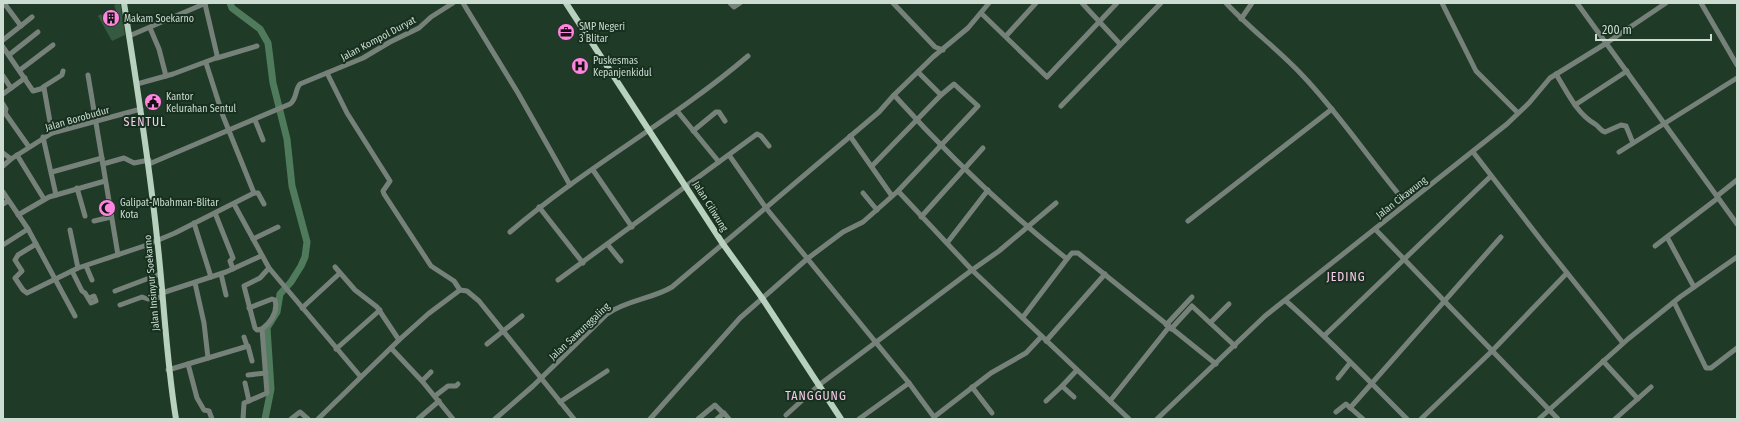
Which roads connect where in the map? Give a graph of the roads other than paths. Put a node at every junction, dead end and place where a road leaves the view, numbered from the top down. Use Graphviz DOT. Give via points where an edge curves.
graph roads {
  1 [pos="4,3"];
  2 [pos="124,3"];
  3 [pos="453,3"];
  4 [pos="463,3"];
  5 [pos="566,3"];
  6 [pos="730,3"];
  7 [pos="740,3"];
  8 [pos="893,3"];
  9 [pos="989,3"];
  10 [pos="1036,3"];
  11 [pos="1082,3"];
  12 [pos="1117,3"];
  13 [pos="1161,3"];
  14 [pos="1226,3"];
  15 [pos="1252,3"];
  16 [pos="1442,3"];
  17 [pos="1577,3"];
  18 [pos="1666,3"];
  19 [pos="1701,3"];
  20 [pos="205,4"];
  21 [pos="196,5"];
  22 [pos="981,13"];
  23 [pos="32,17"];
  24 [pos="1241,19"];
  25 [pos="1100,22"];
  26 [pos="21,26"];
  27 [pos="150,28"];
  28 [pos="38,32"];
  29 [pos="129,36"];
  30 [pos="1006,36"];
  31 [pos="3,40"];
  32 [pos="1120,44"];
  33 [pos="1605,44"];
  34 [pos="53,45"];
  35 [pos="257,46"];
  36 [pos="3,47"];
  37 [pos="935,47"];
  38 [pos="943,50"];
  39 [pos="9,55"];
  40 [pos="748,56"];
  41 [pos="933,57"];
  42 [pos="216,58"];
  43 [pos="206,63"];
  44 [pos="1737,65"];
  45 [pos="20,70"];
  46 [pos="64,71"];
  47 [pos="1627,71"];
  48 [pos="918,72"];
  49 [pos="327,73"];
  50 [pos="1556,74"];
  51 [pos="88,75"];
  52 [pos="3,76"];
  53 [pos="166,76"];
  54 [pos="25,78"];
  55 [pos="1737,78"];
  56 [pos="137,84"];
  57 [pos="43,87"];
  58 [pos="11,88"];
  59 [pos="3,94"];
  60 [pos="894,94"];
  61 [pos="941,95"];
  62 [pos="3,104"];
  63 [pos="1575,105"];
  64 [pos="1061,106"];
  65 [pos="1332,108"];
  66 [pos="141,109"];
  67 [pos="678,112"];
  68 [pos="1518,113"];
  69 [pos="255,120"];
  70 [pos="725,121"];
  71 [pos="917,121"];
  72 [pos="95,123"];
  73 [pos="1665,123"];
  74 [pos="230,130"];
  75 [pos="693,131"];
  76 [pos="650,132"];
  77 [pos="52,133"];
  78 [pos="850,136"];
  79 [pos="43,137"];
  80 [pos="263,140"];
  81 [pos="1633,143"];
  82 [pos="769,146"];
  83 [pos="941,146"];
  84 [pos="29,147"];
  85 [pos="983,148"];
  86 [pos="1473,152"];
  87 [pos="1619,152"];
  88 [pos="3,154"];
  89 [pos="17,155"];
  90 [pos="729,155"];
  91 [pos="102,158"];
  92 [pos="11,159"];
  93 [pos="149,162"];
  94 [pos="719,162"];
  95 [pos="103,164"];
  96 [pos="3,166"];
  97 [pos="872,166"];
  98 [pos="964,169"];
  99 [pos="593,170"];
  100 [pos="52,172"];
  101 [pos="1491,176"];
  102 [pos="1737,180"];
  103 [pos="105,181"];
  104 [pos="570,185"];
  105 [pos="686,186"];
  106 [pos="77,188"];
  107 [pos="988,190"];
  108 [pos="898,191"];
  109 [pos="3,192"];
  110 [pos="863,192"];
  111 [pos="254,193"];
  112 [pos="56,194"];
  113 [pos="892,196"];
  114 [pos="1717,197"];
  115 [pos="44,199"];
  116 [pos="8,201"];
  117 [pos="1056,203"];
  118 [pos="1406,203"];
  119 [pos="3,204"];
  120 [pos="234,204"];
  121 [pos="264,204"];
  122 [pos="539,207"];
  123 [pos="766,208"];
  124 [pos="877,210"];
  125 [pos="215,213"];
  126 [pos="18,215"];
  127 [pos="85,216"];
  128 [pos="111,217"];
  129 [pos="921,217"];
  130 [pos="94,221"];
  131 [pos="1188,221"];
  132 [pos="194,223"];
  133 [pos="1737,224"];
  134 [pos="278,227"];
  135 [pos="632,227"];
  136 [pos="1028,227"];
  137 [pos="1375,228"];
  138 [pos="28,229"];
  139 [pos="70,230"];
  140 [pos="510,232"];
  141 [pos="1501,237"];
  142 [pos="1667,237"];
  143 [pos="253,239"];
  144 [pos="158,240"];
  145 [pos="947,243"];
  146 [pos="36,244"];
  147 [pos="723,244"];
  148 [pos="3,245"];
  149 [pos="608,245"];
  150 [pos="1656,246"];
  151 [pos="118,255"];
  152 [pos="261,256"];
  153 [pos="1737,257"];
  154 [pos="807,258"];
  155 [pos="1404,258"];
  156 [pos="1067,259"];
  157 [pos="622,261"];
  158 [pos="583,263"];
  159 [pos="86,266"];
  160 [pos="336,267"];
  161 [pos="78,268"];
  162 [pos="269,268"];
  163 [pos="233,269"];
  164 [pos="972,270"];
  165 [pos="72,271"];
  166 [pos="1567,272"];
  167 [pos="340,273"];
  168 [pos="160,274"];
  169 [pos="221,274"];
  170 [pos="1104,274"];
  171 [pos="211,277"];
  172 [pos="55,280"];
  173 [pos="92,280"];
  174 [pos="558,280"];
  175 [pos="195,283"];
  176 [pos="1694,287"];
  177 [pos="460,290"];
  178 [pos="115,291"];
  179 [pos="162,295"];
  180 [pos="226,295"];
  181 [pos="1192,297"];
  182 [pos="89,298"];
  183 [pos="762,298"];
  184 [pos="1444,300"];
  185 [pos="1286,301"];
  186 [pos="1674,302"];
  187 [pos="1229,304"];
  188 [pos="120,305"];
  189 [pos="249,308"];
  190 [pos="302,308"];
  191 [pos="380,310"];
  192 [pos="75,316"];
  193 [pos="522,316"];
  194 [pos="1023,317"];
  195 [pos="1210,322"];
  196 [pos="1169,327"];
  197 [pos="262,329"];
  198 [pos="504,330"];
  199 [pos="1325,335"];
  200 [pos="1041,337"];
  201 [pos="244,338"];
  202 [pos="399,340"];
  203 [pos="1046,341"];
  204 [pos="1624,343"];
  205 [pos="487,344"];
  206 [pos="876,344"];
  207 [pos="247,346"];
  208 [pos="1235,346"];
  209 [pos="391,348"];
  210 [pos="1737,348"];
  211 [pos="336,349"];
  212 [pos="1492,351"];
  213 [pos="208,358"];
  214 [pos="252,361"];
  215 [pos="1603,361"];
  216 [pos="1350,363"];
  217 [pos="188,364"];
  218 [pos="1216,364"];
  219 [pos="168,370"];
  220 [pos="1078,370"];
  221 [pos="607,371"];
  222 [pos="431,372"];
  223 [pos="266,373"];
  224 [pos="248,375"];
  225 [pos="360,376"];
  226 [pos="542,378"];
  227 [pos="1338,378"];
  228 [pos="422,381"];
  229 [pos="245,383"];
  230 [pos="909,383"];
  231 [pos="1371,383"];
  232 [pos="458,384"];
  233 [pos="819,385"];
  234 [pos="1062,386"];
  235 [pos="972,387"];
  236 [pos="1651,387"];
  237 [pos="1074,397"];
  238 [pos="437,399"];
  239 [pos="1638,399"];
  240 [pos="249,401"];
  241 [pos="1046,401"];
  242 [pos="1110,401"];
  243 [pos="560,402"];
  244 [pos="1350,408"];
  245 [pos="1549,410"];
  246 [pos="1336,412"];
  247 [pos="724,413"];
  248 [pos="992,413"];
  249 [pos="786,415"];
  250 [pos="497,417"];
  251 [pos="935,418"];
  252 [pos="176,419"];
  253 [pos="212,419"];
  254 [pos="243,419"];
  255 [pos="292,419"];
  256 [pos="308,419"];
  257 [pos="318,419"];
  258 [pos="418,419"];
  259 [pos="453,419"];
  260 [pos="574,419"];
  261 [pos="650,419"];
  262 [pos="698,419"];
  263 [pos="716,419"];
  264 [pos="729,419"];
  265 [pos="841,419"];
  266 [pos="859,419"];
  267 [pos="1129,419"];
  268 [pos="1157,419"];
  269 [pos="1363,419"];
  270 [pos="1407,419"];
  271 [pos="1421,419"];
  272 [pos="1539,419"];
  273 [pos="1558,419"];
  274 [pos="1615,419"];
  1 -- 26 [label="street"];
  2 -- 29 [label="main road, Jalan Insinyur Soekarno"];
  3 -- 49 [label="street, Jalan Kompol Duryat" via="419,28 363,58"];
  4 -- 104 [label="street"];
  5 -- 76 [label="main road, Jalan Ciliwung"];
  6 -- 7 [label="street" via="734,7"];
  8 -- 37 [label="street"];
  9 -- 22 [label="street, Jalan Sawunggaling"];
  10 -- 30 [label="street"];
  11 -- 25 [label="street"];
  12 -- 25 [label="street"];
  13 -- 32 [label="street"];
  14 -- 24 [label="street"];
  15 -- 24 [label="street"];
  16 -- 68 [label="street" via="1476,71"];
  17 -- 33 [label="street"];
  18 -- 33 [label="street, Jalan Cikawung"];
  19 -- 44 [label="street"];
  20 -- 21 [label="street"];
  20 -- 42 [label="street"];
  21 -- 27 [label="street"];
  22 -- 30 [label="street"];
  22 -- 38 [label="street, Jalan Sawunggaling"];
  23 -- 26 [label="street"];
  24 -- 65 [label="street" via="1282,55"];
  25 -- 30 [label="street" via="1048,77"];
  25 -- 32 [label="street"];
  26 -- 31 [label="street"];
  27 -- 29 [label="street"];
  27 -- 53 [label="street"];
  28 -- 39 [label="street"];
  29 -- 56 [label="main road, Jalan Insinyur Soekarno"];
  32 -- 64 [label="street"];
  33 -- 47 [label="street"];
  33 -- 50 [label="street, Jalan Cikawung"];
  34 -- 45 [label="street"];
  35 -- 42 [label="street"];
  36 -- 39 [label="street"];
  37 -- 38 [label="street"];
  37 -- 41 [label="street"];
  38 -- 41 [label="street, Jalan Sawunggaling"];
  39 -- 45 [label="street"];
  40 -- 67 [label="street"];
  41 -- 48 [label="street, Jalan Sawunggaling"];
  42 -- 43 [label="street"];
  43 -- 53 [label="street"];
  43 -- 74 [label="street"];
  45 -- 54 [label="street"];
  46 -- 57 [label="street"];
  47 -- 63 [label="street"];
  47 -- 73 [label="street"];
  48 -- 60 [label="street, Jalan Sawunggaling"];
  48 -- 61 [label="street"];
  49 -- 69 [label="street, Jalan Kompol Duryat" via="298,85 294,100 290,104"];
  49 -- 177 [label="street" via="347,114 390,181 383,191 384,194 431,266 454,281"];
  50 -- 63 [label="street"];
  50 -- 68 [label="street, Jalan Cikawung"];
  51 -- 72 [label="street"];
  52 -- 58 [label="street"];
  53 -- 56 [label="street"];
  54 -- 57 [label="street" via="34,92"];
  54 -- 58 [label="street"];
  55 -- 73 [label="street"];
  56 -- 66 [label="main road, Jalan Insinyur Soekarno"];
  57 -- 77 [label="street"];
  58 -- 59 [label="street"];
  60 -- 71 [label="street"];
  60 -- 78 [label="street, Jalan Sawunggaling"];
  61 -- 71 [label="street"];
  61 -- 83 [label="street" via="954,84 978,106"];
  62 -- 84 [label="street" via="5,113"];
  63 -- 81 [label="street" via="1602,132 1621,125 1626,126"];
  65 -- 118 [label="street"];
  65 -- 131 [label="street"];
  66 -- 72 [label="street, Jalan Borobudur"];
  66 -- 93 [label="main road, Jalan Insinyur Soekarno"];
  67 -- 75 [label="street"];
  67 -- 76 [label="street"];
  68 -- 86 [label="street, Jalan Cikawung"];
  69 -- 74 [label="street, Jalan Kompol Duryat"];
  69 -- 80 [label="street"];
  70 -- 75 [label="street" via="719,112 716,112"];
  71 -- 83 [label="street"];
  71 -- 97 [label="street"];
  72 -- 77 [label="street, Jalan Borobudur"];
  72 -- 91 [label="street"];
  73 -- 81 [label="street"];
  73 -- 114 [label="street"];
  74 -- 93 [label="street, Jalan Kompol Duryat"];
  74 -- 111 [label="street"];
  75 -- 94 [label="street"];
  76 -- 99 [label="street"];
  76 -- 105 [label="main road, Jalan Ciliwung"];
  77 -- 79 [label="street, Jalan Borobudur"];
  78 -- 97 [label="street"];
  78 -- 123 [label="street, Jalan Sawunggaling"];
  79 -- 84 [label="street, Jalan Borobudur"];
  79 -- 100 [label="street"];
  81 -- 87 [label="street"];
  82 -- 90 [label="street" via="759,134"];
  83 -- 98 [label="street"];
  83 -- 108 [label="street"];
  84 -- 89 [label="street, Jalan Borobudur"];
  85 -- 98 [label="street"];
  86 -- 101 [label="street"];
  86 -- 118 [label="street, Jalan Cikawung"];
  88 -- 92 [label="street"];
  89 -- 92 [label="street, Jalan Borobudur"];
  89 -- 115 [label="street"];
  90 -- 94 [label="street"];
  90 -- 123 [label="street"];
  91 -- 95 [label="street"];
  91 -- 100 [label="street"];
  92 -- 96 [label="street, Jalan Borobudur"];
  93 -- 95 [label="street" via="134,163 124,158"];
  93 -- 144 [label="main road, Jalan Insinyur Soekarno"];
  94 -- 105 [label="street"];
  95 -- 103 [label="street"];
  97 -- 113 [label="street"];
  98 -- 107 [label="street"];
  98 -- 129 [label="street"];
  99 -- 104 [label="street"];
  99 -- 135 [label="street"];
  100 -- 112 [label="street"];
  101 -- 155 [label="street"];
  101 -- 166 [label="street"];
  102 -- 114 [label="street"];
  103 -- 106 [label="street"];
  103 -- 128 [label="street"];
  104 -- 122 [label="street"];
  105 -- 135 [label="street"];
  105 -- 147 [label="main road, Jalan Ciliwung"];
  106 -- 112 [label="street"];
  106 -- 127 [label="street"];
  107 -- 136 [label="street"];
  107 -- 145 [label="street"];
  108 -- 113 [label="street"];
  108 -- 129 [label="street"];
  109 -- 116 [label="street"];
  110 -- 124 [label="street"];
  111 -- 120 [label="street"];
  111 -- 121 [label="street" via="258,193"];
  112 -- 115 [label="street"];
  113 -- 124 [label="street"];
  114 -- 133 [label="street"];
  114 -- 142 [label="street"];
  115 -- 126 [label="street"];
  116 -- 119 [label="street"];
  116 -- 126 [label="street"];
  117 -- 136 [label="street"];
  118 -- 137 [label="street, Jalan Cikawung"];
  120 -- 125 [label="street"];
  120 -- 143 [label="street"];
  122 -- 140 [label="street"];
  122 -- 158 [label="street"];
  123 -- 147 [label="street, Jalan Sawunggaling"];
  123 -- 154 [label="street"];
  124 -- 154 [label="street"];
  125 -- 132 [label="street"];
  125 -- 163 [label="street" via="233,258 230,261"];
  126 -- 138 [label="street"];
  128 -- 130 [label="street"];
  128 -- 151 [label="street"];
  129 -- 145 [label="street"];
  132 -- 144 [label="street"];
  132 -- 171 [label="street"];
  134 -- 143 [label="street"];
  135 -- 149 [label="street"];
  136 -- 156 [label="street"];
  136 -- 164 [label="street"];
  137 -- 155 [label="street"];
  137 -- 185 [label="street, Jalan Cikawung"];
  138 -- 146 [label="street"];
  138 -- 148 [label="street"];
  139 -- 161 [label="street"];
  141 -- 184 [label="street"];
  142 -- 150 [label="street"];
  142 -- 176 [label="street"];
  143 -- 152 [label="street"];
  144 -- 151 [label="street"];
  144 -- 168 [label="main road, Jalan Insinyur Soekarno"];
  145 -- 164 [label="street"];
  146 -- 172 [label="street"];
  146 -- 172 [label="street" via="16,257 15,260 22,271 15,278 27,293"];
  147 -- 183 [label="main road, Jalan Ciliwung"];
  147 -- 226 [label="street, Jalan Sawunggaling" via="672,287 621,306 602,319"];
  149 -- 157 [label="street"];
  149 -- 158 [label="street"];
  151 -- 159 [label="street"];
  152 -- 162 [label="street"];
  152 -- 163 [label="street"];
  153 -- 176 [label="street"];
  154 -- 183 [label="street"];
  154 -- 206 [label="street"];
  155 -- 184 [label="street"];
  155 -- 199 [label="street"];
  156 -- 170 [label="street" via="1072,253 1078,253"];
  156 -- 194 [label="street"];
  158 -- 174 [label="street"];
  159 -- 161 [label="street"];
  159 -- 173 [label="street"];
  160 -- 167 [label="street"];
  161 -- 165 [label="street"];
  162 -- 189 [label="street" via="260,278 244,286"];
  162 -- 190 [label="street"];
  163 -- 169 [label="street"];
  164 -- 194 [label="street"];
  164 -- 206 [label="street"];
  165 -- 172 [label="street"];
  165 -- 182 [label="street" via="81,290"];
  166 -- 204 [label="street"];
  166 -- 212 [label="street"];
  167 -- 190 [label="street"];
  167 -- 191 [label="street" via="355,290"];
  168 -- 178 [label="street"];
  168 -- 179 [label="main road, Jalan Insinyur Soekarno"];
  169 -- 171 [label="street"];
  169 -- 180 [label="street"];
  170 -- 196 [label="street"];
  170 -- 203 [label="street"];
  171 -- 175 [label="street"];
  172 -- 192 [label="street"];
  175 -- 179 [label="street"];
  175 -- 213 [label="street" via="204,323"];
  176 -- 186 [label="street"];
  177 -- 198 [label="street" via="467,291 479,301"];
  177 -- 202 [label="street"];
  179 -- 188 [label="street" via="147,299 142,297"];
  179 -- 219 [label="main road, Jalan Insinyur Soekarno"];
  181 -- 196 [label="street"];
  183 -- 233 [label="main road, Jalan Ciliwung"];
  183 -- 261 [label="street" via="740,318"];
  184 -- 212 [label="street"];
  184 -- 231 [label="street"];
  185 -- 199 [label="street"];
  185 -- 208 [label="street, Jalan Cikawung" via="1265,316"];
  186 -- 204 [label="street"];
  186 -- 210 [label="street" via="1706,368 1711,368"];
  187 -- 195 [label="street"];
  189 -- 197 [label="street" via="255,329"];
  189 -- 197 [label="street" via="275,300 273,316"];
  190 -- 211 [label="street"];
  191 -- 202 [label="street"];
  191 -- 211 [label="street"];
  193 -- 198 [label="street"];
  194 -- 200 [label="street"];
  195 -- 196 [label="street" via="1192,306"];
  195 -- 208 [label="street"];
  196 -- 218 [label="street"];
  196 -- 242 [label="street"];
  197 -- 223 [label="street"];
  198 -- 205 [label="street"];
  198 -- 226 [label="street"];
  199 -- 216 [label="street"];
  200 -- 203 [label="street"];
  200 -- 235 [label="street" via="1026,353 1003,365"];
  201 -- 207 [label="street"];
  202 -- 209 [label="street"];
  203 -- 220 [label="street"];
  204 -- 215 [label="street"];
  206 -- 230 [label="street"];
  206 -- 233 [label="street"];
  207 -- 213 [label="street"];
  207 -- 214 [label="street"];
  208 -- 218 [label="street, Jalan Cikawung"];
  209 -- 225 [label="street"];
  209 -- 228 [label="street"];
  211 -- 225 [label="street"];
  212 -- 245 [label="street"];
  212 -- 271 [label="street"];
  213 -- 217 [label="street"];
  215 -- 239 [label="street"];
  215 -- 245 [label="street"];
  216 -- 227 [label="street"];
  216 -- 231 [label="street"];
  217 -- 219 [label="street"];
  217 -- 253 [label="street" via="197,398 204,410 209,411"];
  218 -- 268 [label="street, Jalan Cikawung"];
  219 -- 252 [label="main road, Jalan Insinyur Soekarno"];
  220 -- 234 [label="street"];
  220 -- 242 [label="street"];
  221 -- 243 [label="street"];
  222 -- 228 [label="street"];
  223 -- 224 [label="street"];
  223 -- 240 [label="street" via="266,394"];
  225 -- 257 [label="street"];
  226 -- 243 [label="street"];
  226 -- 250 [label="street, Jalan Sawunggaling"];
  228 -- 238 [label="street"];
  229 -- 240 [label="street"];
  230 -- 251 [label="street"];
  230 -- 266 [label="street"];
  231 -- 244 [label="street"];
  231 -- 270 [label="street"];
  232 -- 238 [label="street" via="448,386"];
  233 -- 249 [label="street"];
  233 -- 265 [label="main road, Jalan Ciliwung"];
  234 -- 237 [label="street"];
  234 -- 241 [label="street"];
  235 -- 248 [label="street"];
  235 -- 251 [label="street"];
  236 -- 239 [label="street"];
  238 -- 258 [label="street"];
  238 -- 259 [label="street"];
  239 -- 274 [label="street"];
  240 -- 254 [label="street" via="244,404"];
  242 -- 267 [label="street"];
  243 -- 260 [label="street"];
  244 -- 246 [label="street" via="1344,404"];
  244 -- 269 [label="street"];
  245 -- 272 [label="street"];
  245 -- 273 [label="street"];
  247 -- 262 [label="street" via="715,405"];
  247 -- 263 [label="street"];
  247 -- 264 [label="street"];
  255 -- 256 [label="street" via="300,412"];
}
